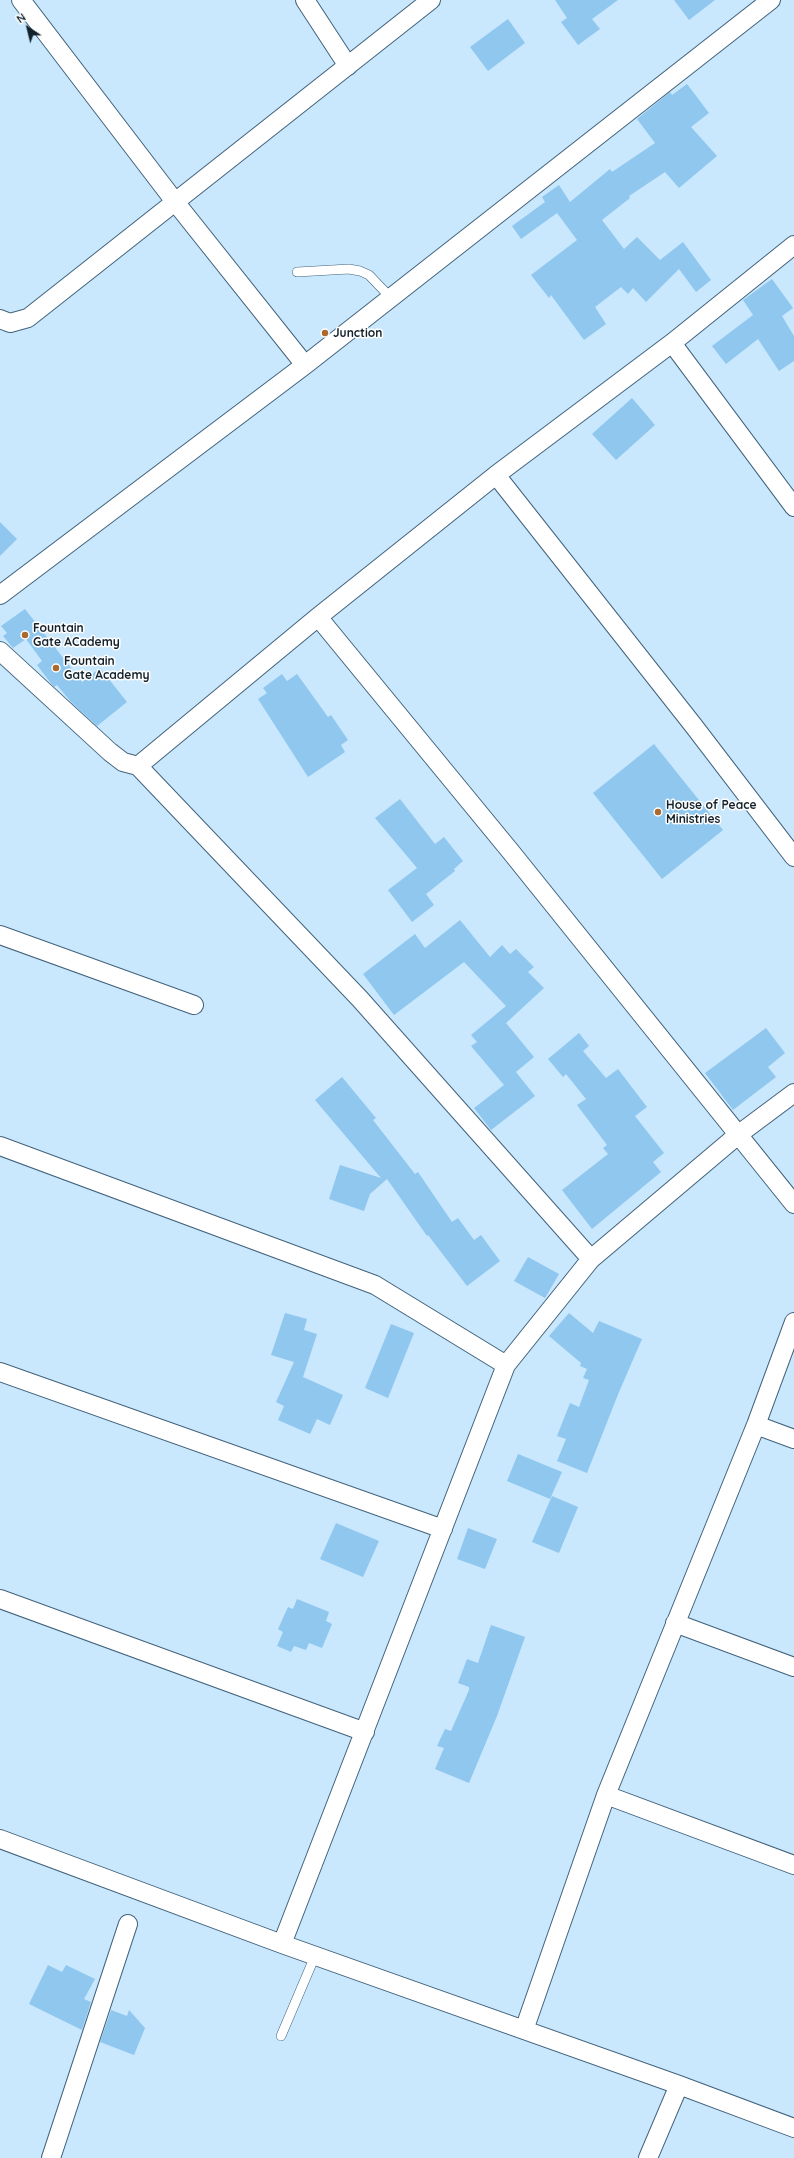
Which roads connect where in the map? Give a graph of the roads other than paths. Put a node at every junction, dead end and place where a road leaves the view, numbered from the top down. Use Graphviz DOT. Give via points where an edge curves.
graph roads {
  1 [pos="21,0"];
  2 [pos="305,0"];
  3 [pos="431,0"];
  4 [pos="771,0"];
  5 [pos="348,66"];
  6 [pos="176,203"];
  7 [pos="794,245"];
  8 [pos="297,272"];
  9 [pos="391,298"];
  10 [pos="0,319"];
  11 [pos="672,343"];
  12 [pos="305,365"];
  13 [pos="496,475"];
  14 [pos="794,508"];
  15 [pos="0,595"];
  16 [pos="318,617"];
  17 [pos="0,651"];
  18 [pos="138,766"];
  19 [pos="794,857"];
  20 [pos="0,935"];
  21 [pos="194,1006"];
  22 [pos="794,1093"];
  23 [pos="739,1134"];
  24 [pos="0,1146"];
  25 [pos="794,1204"];
  26 [pos="590,1259"];
  27 [pos="794,1322"];
  28 [pos="506,1365"];
  29 [pos="0,1372"];
  30 [pos="756,1425"];
  31 [pos="794,1439"];
  32 [pos="443,1529"];
  33 [pos="0,1599"];
  34 [pos="675,1623"];
  35 [pos="794,1667"];
  36 [pos="364,1732"];
  37 [pos="606,1795"];
  38 [pos="0,1839"];
  39 [pos="794,1865"];
  40 [pos="128,1924"];
  41 [pos="282,1944"];
  42 [pos="315,1956"];
  43 [pos="519,2028"];
  44 [pos="281,2036"];
  45 [pos="679,2085"];
  46 [pos="794,2128"];
  47 [pos="51,2158"];
  48 [pos="648,2158"];
  1 -- 6 [label="street"];
  2 -- 5 [label="street"];
  3 -- 5 [label="street"];
  4 -- 9 [label="street"];
  5 -- 6 [label="street"];
  6 -- 10 [label="street" via="28,318 10,323"];
  6 -- 12 [label="street"];
  7 -- 11 [label="street"];
  8 -- 9 [label="lane" via="360,271 369,275"];
  9 -- 12 [label="street"];
  11 -- 13 [label="street"];
  11 -- 14 [label="street"];
  12 -- 15 [label="street"];
  13 -- 16 [label="street"];
  13 -- 19 [label="street"];
  16 -- 18 [label="street"];
  16 -- 23 [label="street"];
  17 -- 18 [label="street" via="110,752 123,762"];
  18 -- 26 [label="street" via="360,999"];
  20 -- 21 [label="street"];
  22 -- 23 [label="street"];
  23 -- 25 [label="street"];
  23 -- 26 [label="street"];
  24 -- 28 [label="street" via="375,1285"];
  26 -- 28 [label="street"];
  27 -- 30 [label="street"];
  28 -- 32 [label="street"];
  29 -- 32 [label="street"];
  30 -- 31 [label="street"];
  30 -- 34 [label="street"];
  32 -- 36 [label="street"];
  33 -- 36 [label="street"];
  34 -- 35 [label="street"];
  34 -- 37 [label="street"];
  36 -- 41 [label="street"];
  37 -- 39 [label="street"];
  37 -- 43 [label="street"];
  38 -- 41 [label="street"];
  40 -- 47 [label="street"];
  41 -- 42 [label="street"];
  41 -- 43 [label="lane"];
  42 -- 43 [label="street"];
  42 -- 44 [label="lane"];
  43 -- 45 [label="street"];
  45 -- 46 [label="street"];
  45 -- 48 [label="street"];
}
